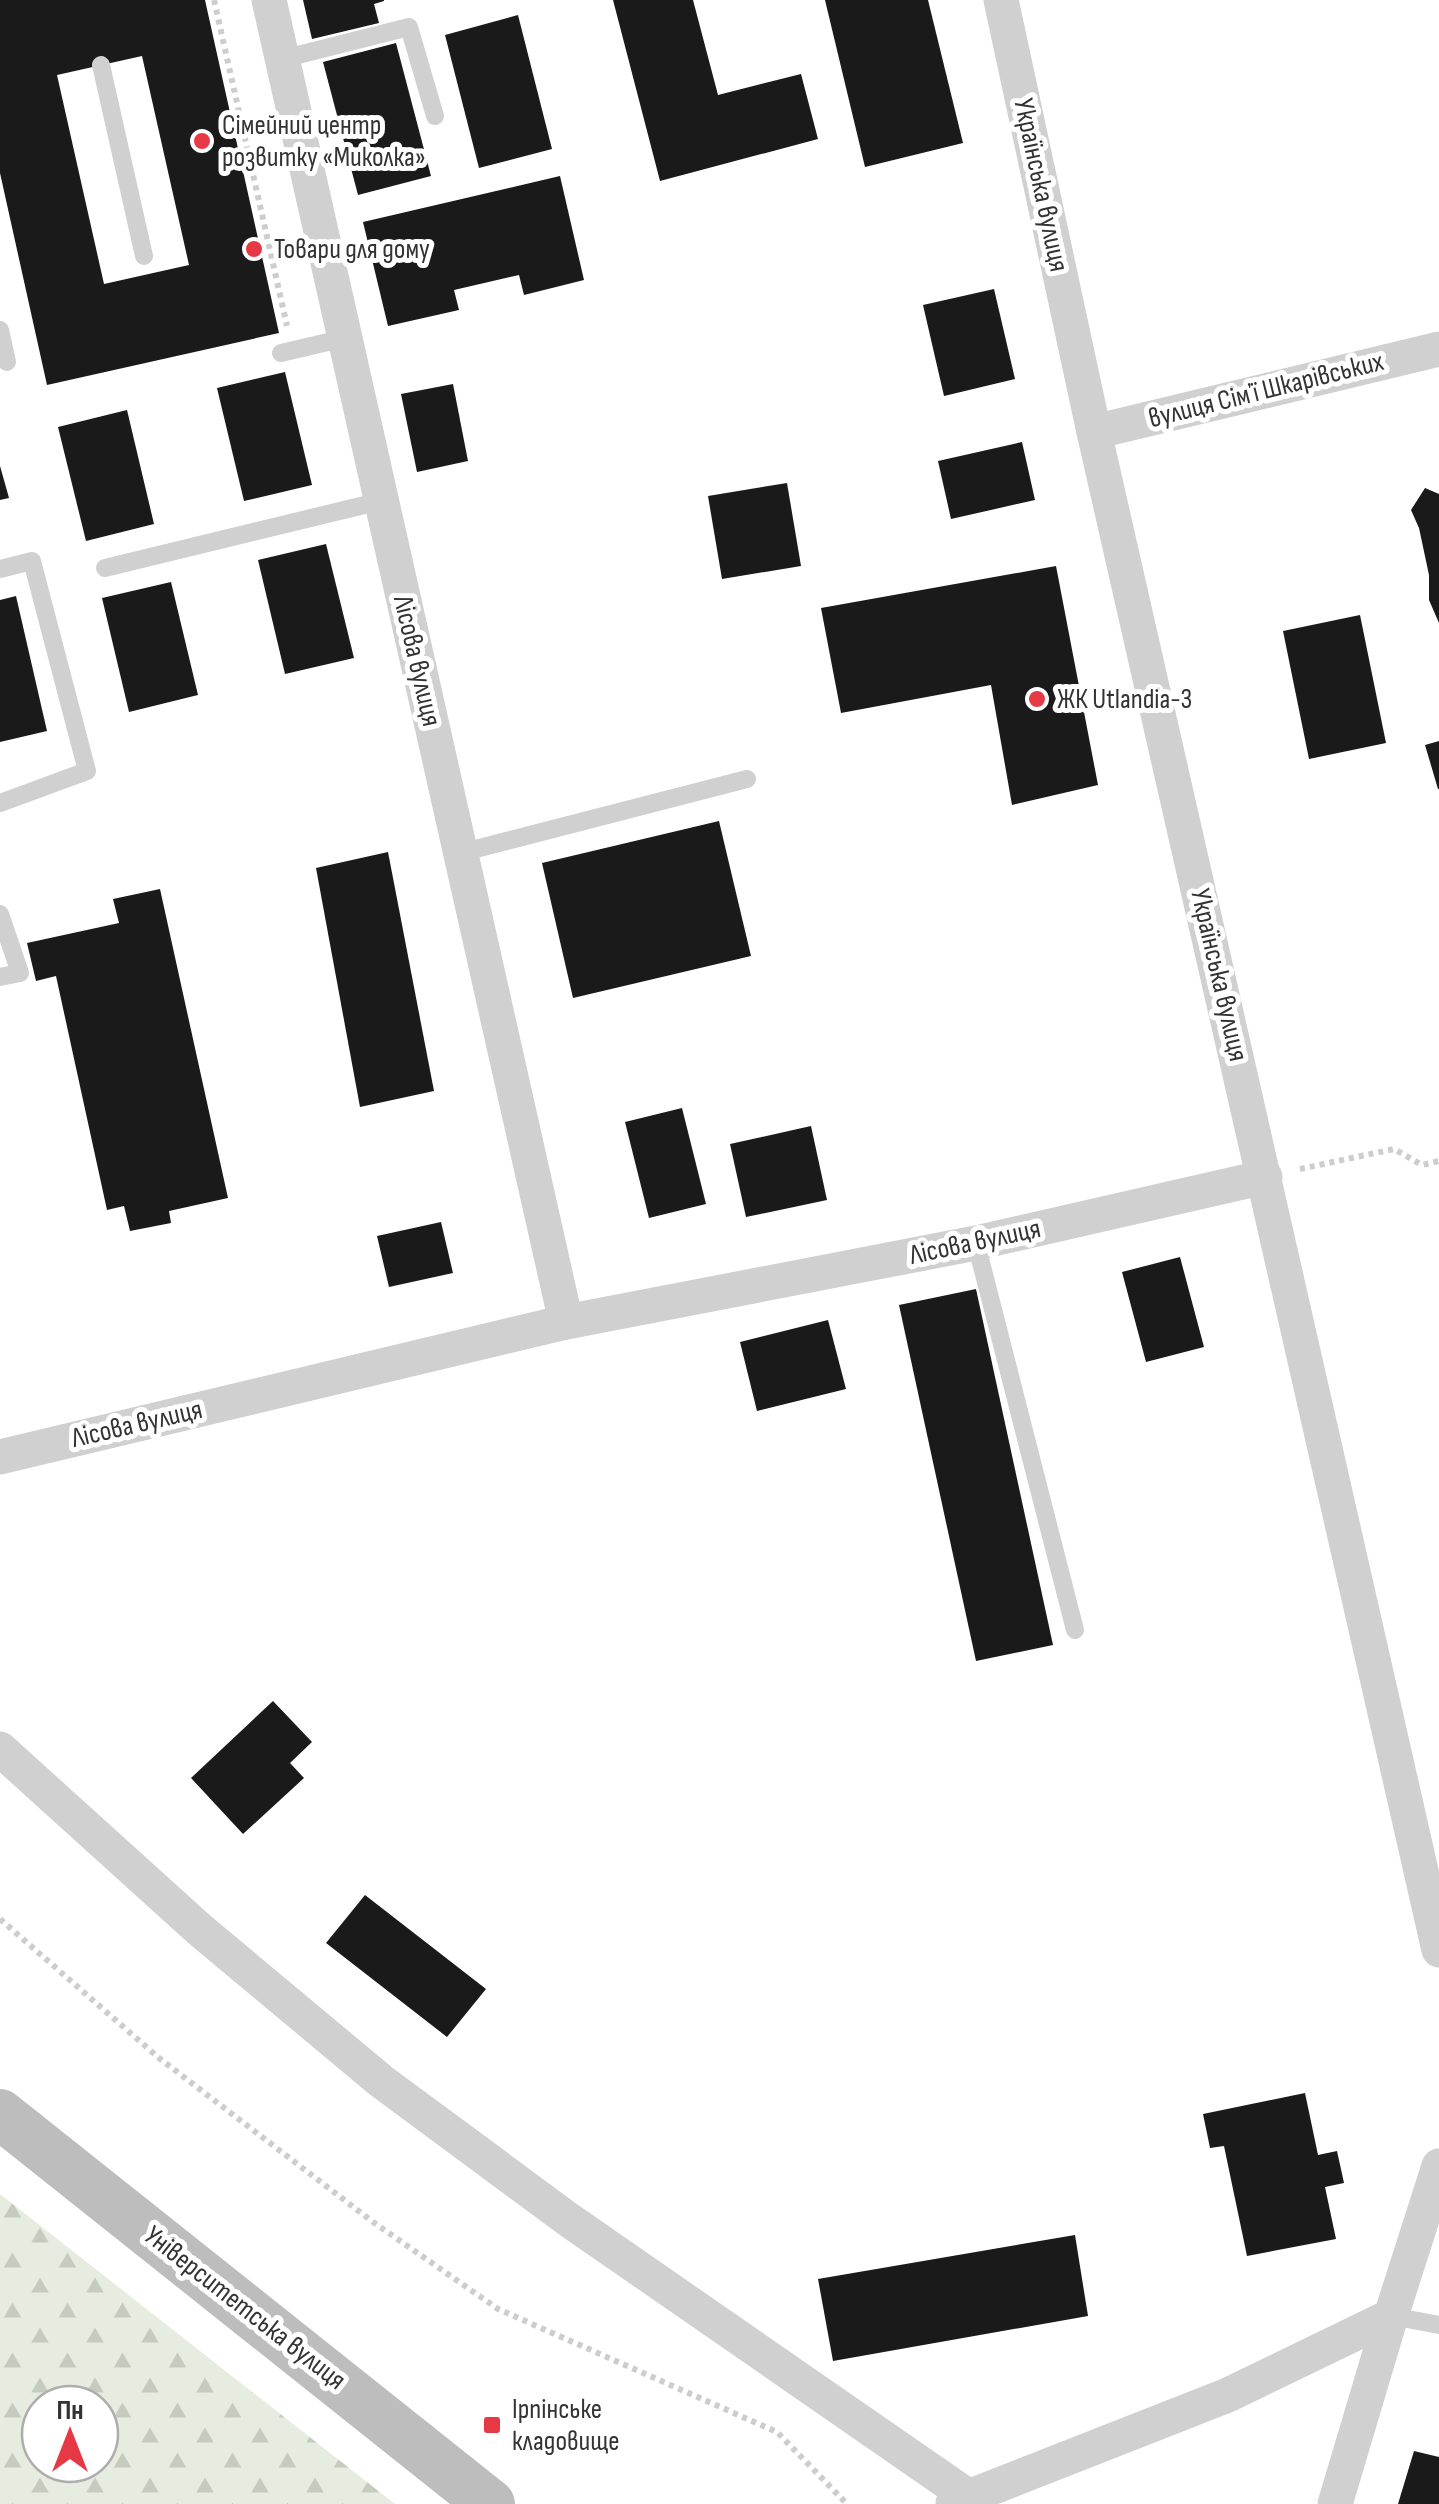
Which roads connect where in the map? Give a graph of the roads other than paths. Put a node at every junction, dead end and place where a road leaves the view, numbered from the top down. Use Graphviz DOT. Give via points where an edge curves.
graph roads {
  1 [pos="269,0"];
  2 [pos="1001,0"];
  3 [pos="282,60"];
  4 [pos="101,65"];
  5 [pos="435,116"];
  6 [pos="144,256"];
  7 [pos="0,330"];
  8 [pos="345,338"];
  9 [pos="1439,348"];
  10 [pos="287,352"];
  11 [pos="7,362"];
  12 [pos="1094,432"];
  13 [pos="381,501"];
  14 [pos="105,568"];
  15 [pos="0,569"];
  16 [pos="747,779"];
  17 [pos="0,803"];
  18 [pos="460,854"];
  19 [pos="0,914"];
  20 [pos="0,977"];
  21 [pos="1265,1177"];
  22 [pos="976,1243"];
  23 [pos="566,1322"];
  24 [pos="0,1457"];
  25 [pos="1075,1630"];
  26 [pos="0,1748"];
  27 [pos="1439,1950"];
  28 [pos="0,2114"];
  29 [pos="1439,2166"];
  30 [pos="1391,2316"];
  31 [pos="1439,2325"];
  32 [pos="966,2501"];
  33 [pos="490,2504"];
  34 [pos="1335,2504"];
  1 -- 3 [label="street, Лісова вулиця"];
  2 -- 12 [label="street, Українська вулиця"];
  3 -- 5 [label="lane" via="408,27"];
  3 -- 8 [label="street, Лісова вулиця"];
  4 -- 6 [label="lane"];
  7 -- 11 [label="lane"];
  8 -- 10 [label="lane"];
  8 -- 13 [label="street, Лісова вулиця"];
  9 -- 12 [label="street, вулиця Сімʼї Шкарівських"];
  12 -- 21 [label="street, Українська вулиця"];
  13 -- 14 [label="lane"];
  13 -- 18 [label="street, Лісова вулиця"];
  15 -- 17 [label="lane" via="32,561 88,772"];
  16 -- 18 [label="lane"];
  18 -- 23 [label="street, Лісова вулиця"];
  19 -- 20 [label="lane" via="20,973"];
  21 -- 22 [label="street, Лісова вулиця"];
  21 -- 27 [label="street, Українська вулиця"];
  22 -- 23 [label="street, Лісова вулиця"];
  22 -- 25 [label="lane"];
  23 -- 24 [label="street, Лісова вулиця"];
  26 -- 32 [label="street" via="199,1929 381,2081"];
  28 -- 33 [label="main road, Університетська вулиця"];
  29 -- 30 [label="street"];
  30 -- 31 [label="lane"];
  30 -- 32 [label="street" via="1228,2395"];
  30 -- 34 [label="street"];
}
